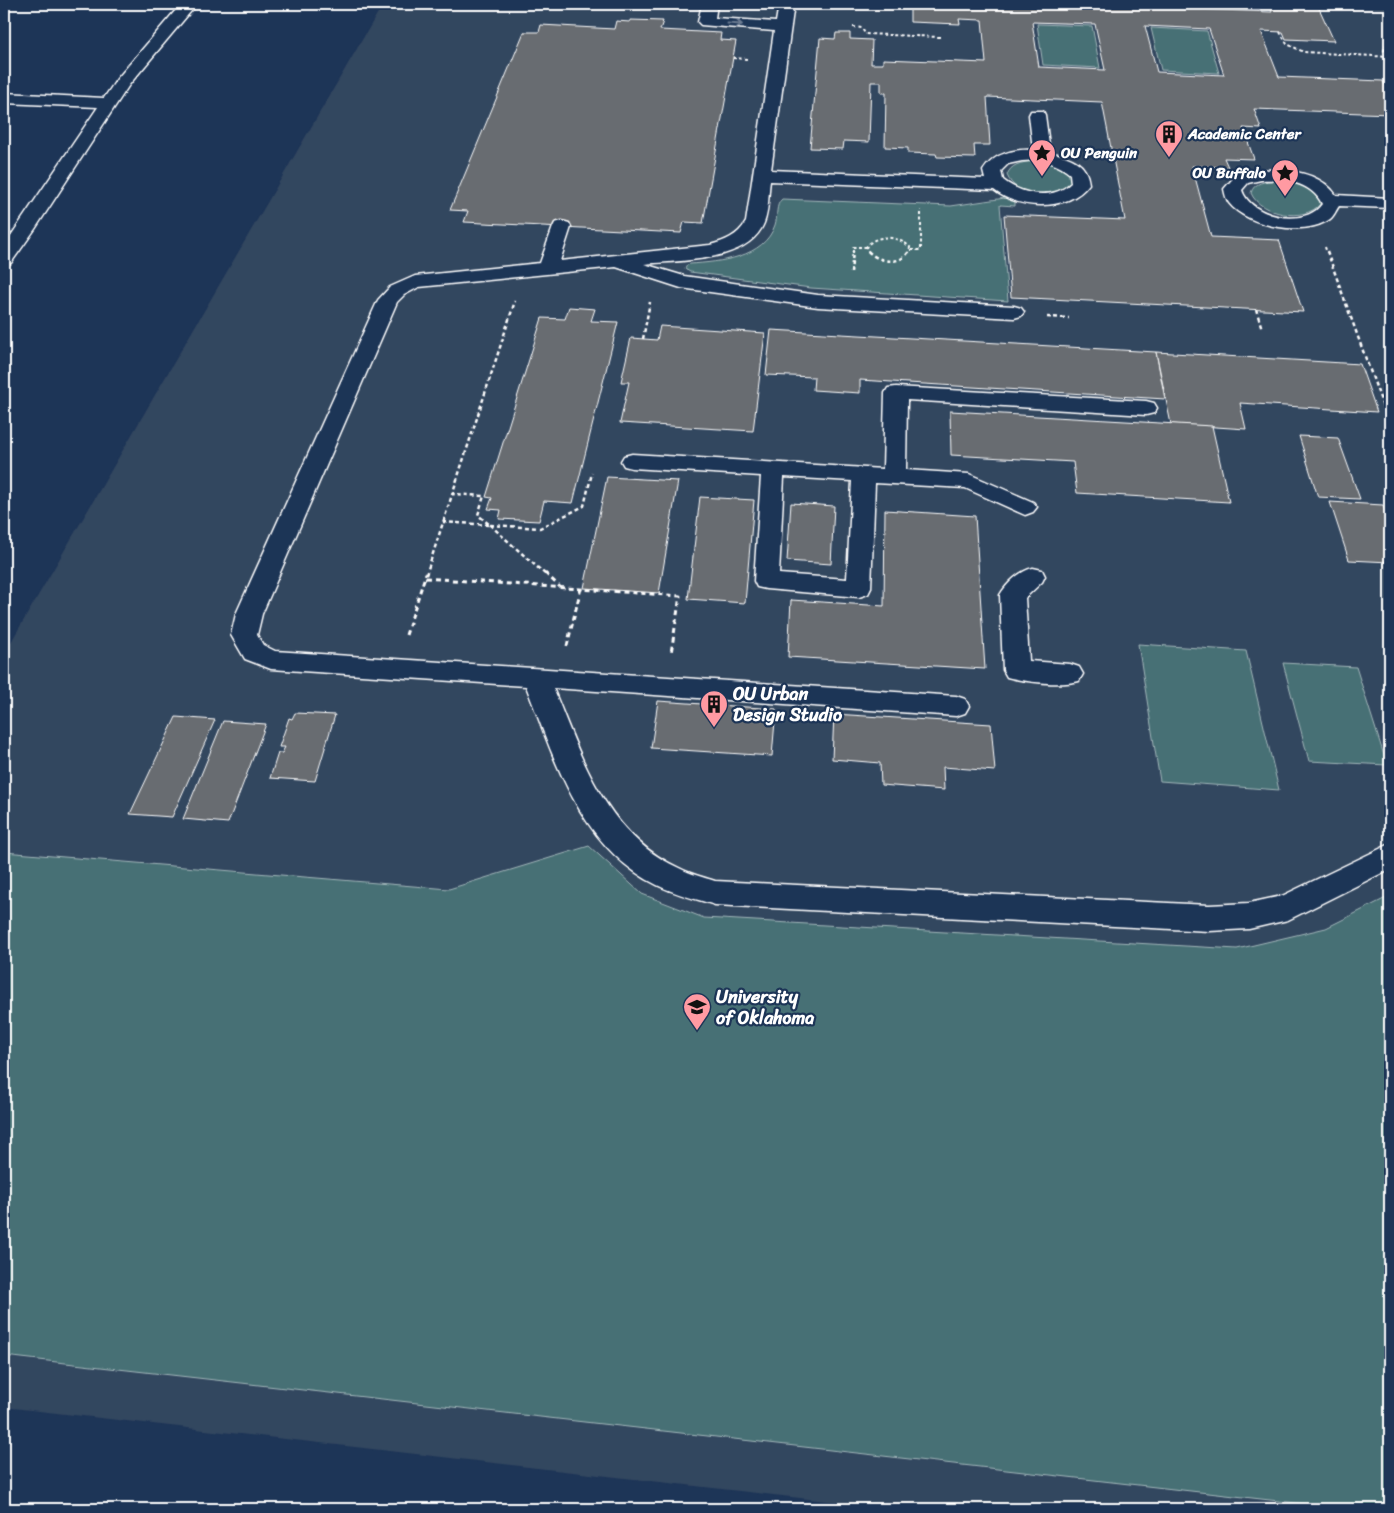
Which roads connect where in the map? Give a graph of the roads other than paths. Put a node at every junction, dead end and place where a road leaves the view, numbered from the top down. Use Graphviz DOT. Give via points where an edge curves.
graph roads {
  1 [pos="189,4"];
  2 [pos="710,4"];
  3 [pos="784,16"];
  4 [pos="4,98"];
  5 [pos="109,103"];
  6 [pos="1037,115"];
  7 [pos="1042,156"];
  8 [pos="762,174"];
  9 [pos="998,185"];
  10 [pos="1390,203"];
  11 [pos="1327,207"];
  12 [pos="562,227"];
  13 [pos="4,259"];
  14 [pos="564,260"];
  15 [pos="613,261"];
  16 [pos="1014,312"];
  17 [pos="1146,408"];
  18 [pos="632,460"];
  19 [pos="773,469"];
  20 [pos="864,475"];
  21 [pos="894,477"];
  22 [pos="1025,507"];
  23 [pos="1033,576"];
  24 [pos="1070,674"];
  25 [pos="535,677"];
  26 [pos="956,706"];
  27 [pos="1390,856"];
  1 -- 5 [label="street"];
  2 -- 3 [label="street, one-way" via="705,27"];
  3 -- 8 [label="street"];
  4 -- 5 [label="street"];
  5 -- 13 [label="street"];
  6 -- 7 [label="street"];
  7 -- 9 [label="street" via="1016,156 1000,161 992,174"];
  7 -- 9 [label="street" via="1074,168 1081,179 1076,189 1057,198 1040,198 1018,195"];
  8 -- 9 [label="street"];
  8 -- 15 [label="street" via="755,222 742,241 712,251"];
  10 -- 11 [label="street"];
  12 -- 14 [label="street"];
  14 -- 15 [label="street"];
  14 -- 25 [label="street" via="415,282 388,300 249,614 244,635 254,652 271,660"];
  15 -- 16 [label="street" via="681,282 818,301"];
  17 -- 21 [label="street" via="896,393"];
  18 -- 19 [label="street"];
  19 -- 20 [label="street"];
  19 -- 20 [label="street" via="766,581 859,588"];
  20 -- 21 [label="street"];
  21 -- 22 [label="street" via="969,481"];
  23 -- 24 [label="street" via="1012,595 1016,670"];
  25 -- 26 [label="street"];
  25 -- 27 [label="street" via="581,789 604,824 637,858 668,877 716,893 1209,918 1249,916 1288,907"];
}
